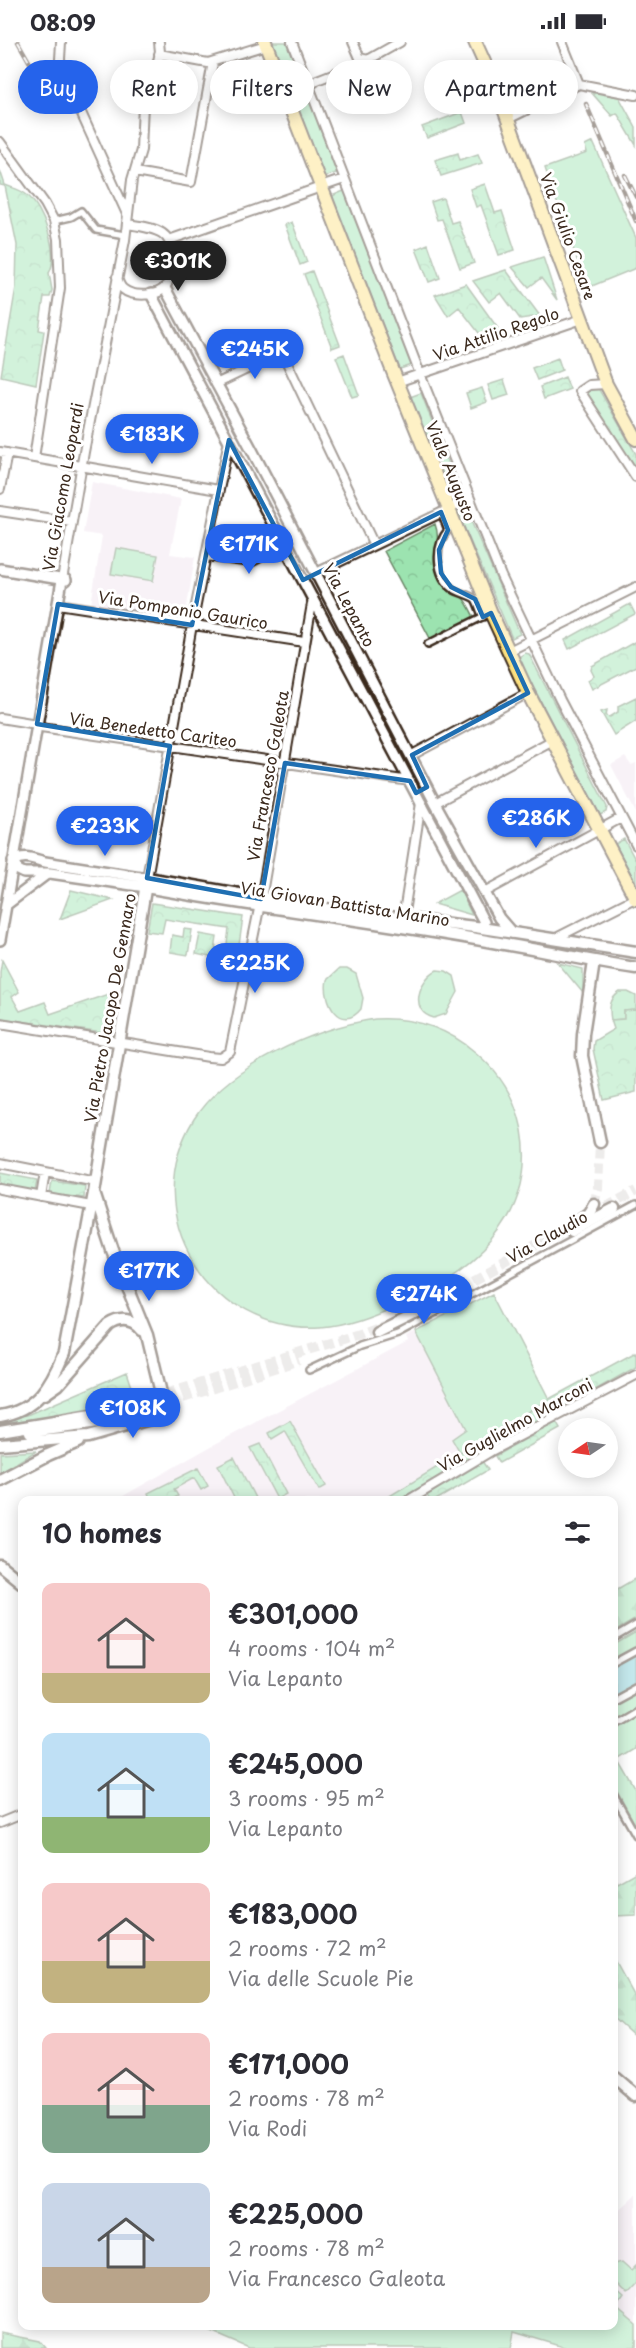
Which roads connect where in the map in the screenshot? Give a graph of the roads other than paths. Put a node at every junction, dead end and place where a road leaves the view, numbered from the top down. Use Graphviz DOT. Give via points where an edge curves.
graph roads {
  1 [pos="61,42"];
  2 [pos="159,42"];
  3 [pos="292,42"];
  4 [pos="353,42"];
  5 [pos="400,42"];
  6 [pos="475,42"];
  7 [pos="562,42"];
  8 [pos="265,44"];
  9 [pos="159,54"];
  10 [pos="219,60"];
  11 [pos="299,60"];
  12 [pos="368,60"];
  13 [pos="210,62"];
  14 [pos="210,78"];
  15 [pos="579,84"];
  16 [pos="636,95"];
  17 [pos="314,100"];
  18 [pos="508,118"];
  19 [pos="0,141"];
  20 [pos="135,172"];
  21 [pos="344,178"];
  22 [pos="321,188"];
  23 [pos="54,221"];
  24 [pos="127,224"];
  25 [pos="125,235"];
  26 [pos="169,240"];
  27 [pos="117,276"];
  28 [pos="165,288"];
  29 [pos="152,294"];
  30 [pos="582,319"];
  31 [pos="420,374"];
  32 [pos="397,382"];
  33 [pos="216,384"];
  34 [pos="606,384"];
  35 [pos="636,439"];
  36 [pos="229,440"];
  37 [pos="4,452"];
  38 [pos="34,458"];
  39 [pos="81,466"];
  40 [pos="636,477"];
  41 [pos="0,489"];
  42 [pos="218,490"];
  43 [pos="470,499"];
  44 [pos="445,510"];
  45 [pos="0,511"];
  46 [pos="72,522"];
  47 [pos="284,545"];
  48 [pos="374,545"];
  49 [pos="206,556"];
  50 [pos="0,569"];
  51 [pos="316,573"];
  52 [pos="65,580"];
  53 [pos="636,587"];
  54 [pos="313,598"];
  55 [pos="58,604"];
  56 [pos="487,615"];
  57 [pos="192,625"];
  58 [pos="531,640"];
  59 [pos="304,642"];
  60 [pos="428,644"];
  61 [pos="509,651"];
  62 [pos="528,693"];
  63 [pos="0,718"];
  64 [pos="37,724"];
  65 [pos="553,740"];
  66 [pos="170,746"];
  67 [pos="412,755"];
  68 [pos="285,763"];
  69 [pos="410,781"];
  70 [pos="427,787"];
  71 [pos="416,793"];
  72 [pos="421,803"];
  73 [pos="435,803"];
  74 [pos="621,818"];
  75 [pos="599,830"];
  76 [pos="636,845"];
  77 [pos="13,861"];
  78 [pos="50,873"];
  79 [pos="146,883"];
  80 [pos="485,892"];
  81 [pos="636,898"];
  82 [pos="260,903"];
  83 [pos="6,906"];
  84 [pos="403,919"];
  85 [pos="480,925"];
  86 [pos="512,933"];
  87 [pos="554,939"];
  88 [pos="0,940"];
  89 [pos="636,952"];
  90 [pos="594,962"];
  91 [pos="636,968"];
  92 [pos="0,1023"];
  93 [pos="119,1042"];
  94 [pos="600,1142"];
  95 [pos="0,1163"];
  96 [pos="45,1172"];
  97 [pos="95,1187"];
  98 [pos="0,1190"];
  99 [pos="41,1197"];
  100 [pos="594,1204"];
  101 [pos="636,1205"];
  102 [pos="92,1206"];
  103 [pos="614,1209"];
  104 [pos="458,1292"];
  105 [pos="377,1332"];
  106 [pos="147,1335"];
  107 [pos="309,1370"];
  108 [pos="636,1375"];
  109 [pos="38,1400"];
  110 [pos="139,1407"];
  111 [pos="0,1416"];
  112 [pos="1,1431"];
  113 [pos="88,1437"];
  114 [pos="0,1444"];
  115 [pos="0,1480"];
  116 [pos="416,1496"];
  117 [pos="1,1565"];
  118 [pos="18,1580"];
  119 [pos="636,1626"];
  120 [pos="618,1636"];
  121 [pos="636,1651"];
  122 [pos="618,1661"];
  123 [pos="636,1685"];
  124 [pos="618,1695"];
  125 [pos="636,1708"];
  126 [pos="618,1719"];
  127 [pos="618,1803"];
  128 [pos="18,1816"];
  129 [pos="0,1823"];
  130 [pos="636,1835"];
  131 [pos="618,2080"];
  132 [pos="636,2096"];
  1 -- 24 [label="street" via="63,73 124,203"];
  2 -- 9 [label="street, Via Giacomo Leopardi"];
  3 -- 11 [label="street, Viale Augusto"];
  4 -- 12 [label="street" via="360,58"];
  5 -- 12 [label="street"];
  6 -- 18 [label="main road, Via Giulio Cesare"];
  7 -- 15 [label="street"];
  8 -- 10 [label="street"];
  8 -- 22 [label="main road, Viale Augusto"];
  9 -- 13 [label="street"];
  9 -- 20 [label="street, Via Giacomo Leopardi" via="143,104 142,145"];
  14 -- 20 [label="street" via="191,182"];
  15 -- 16 [label="street"];
  15 -- 18 [label="street"];
  17 -- 21 [label="street, Viale Augusto"];
  18 -- 30 [label="main road, Via Giulio Cesare"];
  19 -- 23 [label="street"];
  20 -- 24 [label="street, Via Giacomo Leopardi"];
  21 -- 22 [label="street"];
  21 -- 31 [label="street, Viale Augusto"];
  22 -- 26 [label="street"];
  22 -- 32 [label="main road, Viale Augusto"];
  23 -- 25 [label="street" via="81,211 96,230"];
  23 -- 38 [label="street" via="60,288"];
  24 -- 25 [label="street, Via Giacomo Leopardi"];
  24 -- 26 [label="street" via="155,229"];
  25 -- 27 [label="street, Via Giacomo Leopardi"];
  26 -- 28 [label="street" via="173,254"];
  27 -- 29 [label="street" via="124,290"];
  27 -- 39 [label="street, Via Giacomo Leopardi"];
  28 -- 29 [label="street"];
  28 -- 33 [label="street, Via Lepanto"];
  29 -- 36 [label="street, Via Lepanto"];
  30 -- 31 [label="street, Via Attilio Regolo"];
  30 -- 34 [label="main road, Via Giulio Cesare"];
  31 -- 32 [label="street, Via Attilio Regolo"];
  31 -- 43 [label="street, Viale Augusto"];
  32 -- 44 [label="main road, Viale Augusto"];
  33 -- 48 [label="street" via="282,352"];
  33 -- 51 [label="street, Via Lepanto"];
  34 -- 35 [label="main road, Via Giulio Cesare"];
  34 -- 40 [label="street" via="589,385 580,391"];
  36 -- 42 [label="street, Via Pietro Jacopo De Gennaro"];
  36 -- 47 [label="street, Via Lepanto"];
  37 -- 38 [label="street"];
  37 -- 41 [label="street"];
  38 -- 39 [label="street"];
  39 -- 42 [label="street"];
  39 -- 46 [label="street, Via Giacomo Leopardi"];
  42 -- 49 [label="street, Via Pietro Jacopo De Gennaro"];
  43 -- 44 [label="street"];
  43 -- 58 [label="street, Viale Augusto"];
  44 -- 48 [label="street"];
  44 -- 56 [label="main road, Viale Augusto"];
  44 -- 56 [label="street" via="448,530 439,550 441,573 451,587 475,599"];
  45 -- 46 [label="street"];
  46 -- 52 [label="street, Via Giacomo Leopardi"];
  47 -- 49 [label="street" via="251,562"];
  47 -- 54 [label="street, Via Lepanto"];
  48 -- 51 [label="street"];
  49 -- 57 [label="street, Via Pietro Jacopo De Gennaro"];
  50 -- 52 [label="street"];
  51 -- 54 [label="street"];
  51 -- 67 [label="street, Via Lepanto"];
  52 -- 55 [label="street, Via Giacomo Leopardi"];
  53 -- 58 [label="street"];
  54 -- 59 [label="street, Via Francesco Galeota"];
  54 -- 69 [label="street, Via Lepanto"];
  55 -- 57 [label="street, Via Pomponio Gaurico"];
  55 -- 64 [label="street, Via Giacomo Leopardi"];
  56 -- 60 [label="street"];
  56 -- 61 [label="main road, Viale Augusto"];
  57 -- 59 [label="street, Via Pomponio Gaurico"];
  57 -- 66 [label="street, Via Pietro Jacopo De Gennaro"];
  58 -- 61 [label="street"];
  58 -- 74 [label="street, Viale Augusto"];
  59 -- 68 [label="street, Via Francesco Galeota"];
  61 -- 62 [label="main road, Viale Augusto"];
  62 -- 65 [label="main road, Viale Augusto"];
  62 -- 67 [label="street"];
  63 -- 64 [label="street, Via Benedetto Cariteo"];
  64 -- 66 [label="street, Via Benedetto Cariteo"];
  64 -- 77 [label="street, Via Giacomo Leopardi"];
  65 -- 73 [label="street"];
  65 -- 75 [label="main road, Viale Augusto"];
  66 -- 68 [label="street, Via Benedetto Cariteo"];
  66 -- 79 [label="street, Via Pietro Jacopo De Gennaro"];
  67 -- 70 [label="street, Via Lepanto"];
  68 -- 69 [label="street, Via Benedetto Cariteo"];
  68 -- 82 [label="street, Via Francesco Galeota"];
  69 -- 71 [label="street, Via Lepanto"];
  70 -- 71 [label="street"];
  70 -- 73 [label="street, Via Lepanto"];
  71 -- 72 [label="street, Via Lepanto"];
  72 -- 84 [label="street"];
  72 -- 85 [label="street, Via Lepanto"];
  73 -- 80 [label="street, Via Lepanto"];
  74 -- 75 [label="street"];
  74 -- 76 [label="street, Viale Augusto"];
  75 -- 80 [label="street"];
  75 -- 81 [label="main road, Viale Augusto"];
  77 -- 78 [label="street, Via Giovan Battista Marino" via="22,872"];
  77 -- 79 [label="street, Via Giovan Battista Marino" via="27,857"];
  77 -- 83 [label="street, Via Giacomo Leopardi"];
  78 -- 79 [label="street, Via Giovan Battista Marino"];
  78 -- 83 [label="street"];
  79 -- 82 [label="main road, Via Giovan Battista Marino"];
  79 -- 93 [label="main road, Via Pietro Jacopo De Gennaro"];
  80 -- 86 [label="street, Via Lepanto"];
  81 -- 87 [label="street"];
  82 -- 84 [label="main road, Via Giovan Battista Marino"];
  82 -- 90 [label="main road, Via Giovan Battista Marino"];
  82 -- 93 [label="street, Via Francesco Galeota" via="232,1047 226,1056"];
  83 -- 88 [label="street, Via Giacomo Leopardi"];
  84 -- 85 [label="main road, Via Giovan Battista Marino"];
  85 -- 86 [label="main road, Via Giovan Battista Marino"];
  86 -- 87 [label="main road, Via Giovan Battista Marino"];
  87 -- 89 [label="main road, Via Giovan Battista Marino"];
  90 -- 91 [label="main road, Via Giovan Battista Marino"];
  90 -- 94 [label="main road" via="582,1056"];
  92 -- 93 [label="street"];
  93 -- 97 [label="main road, Via Pietro Jacopo De Gennaro"];
  95 -- 96 [label="street"];
  96 -- 97 [label="street"];
  96 -- 99 [label="street"];
  97 -- 102 [label="main road, Via Pietro Jacopo De Gennaro"];
  97 -- 106 [label="main road" via="112,1251"];
  98 -- 99 [label="street"];
  99 -- 102 [label="street"];
  100 -- 103 [label="main road, Via Claudio" via="574,1227"];
  101 -- 107 [label="street, Via Claudio" via="393,1337 360,1346"];
  102 -- 109 [label="main road, Via Pietro Jacopo De Gennaro" via="63,1353"];
  104 -- 105 [label="main road"];
  106 -- 109 [label="main road" via="132,1322 115,1323 58,1385"];
  106 -- 113 [label="main road" via="162,1399 160,1412 150,1419"];
  108 -- 116 [label="street, Via Guglielmo Marconi" via="491,1451"];
  109 -- 111 [label="main road"];
  110 -- 112 [label="main road"];
  113 -- 114 [label="main road"];
  113 -- 115 [label="main road"];
  117 -- 118 [label="main road"];
  119 -- 120 [label="street"];
  121 -- 122 [label="street"];
  123 -- 124 [label="street"];
  125 -- 126 [label="street"];
  127 -- 130 [label="street"];
  128 -- 129 [label="street"];
  131 -- 132 [label="main road"];
}
